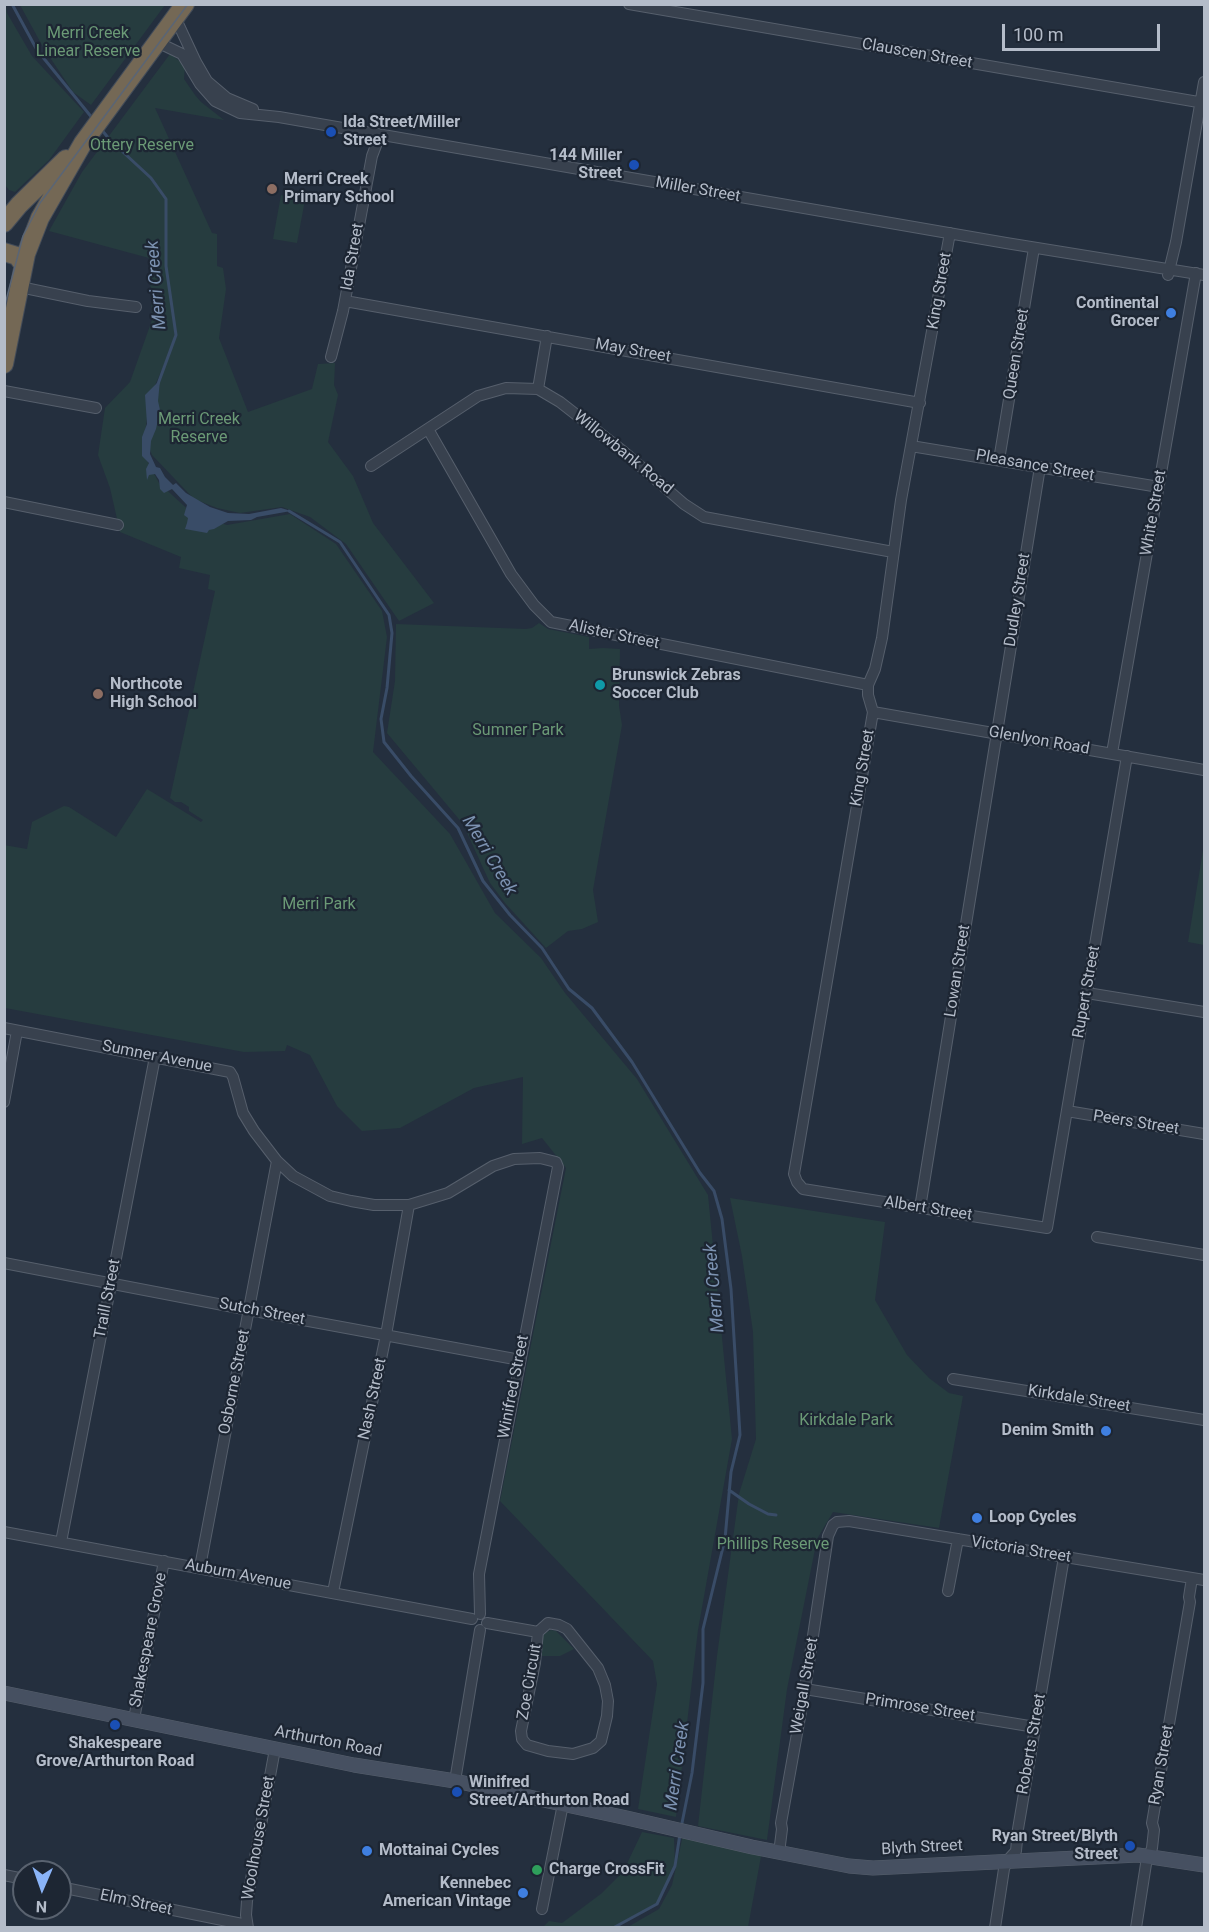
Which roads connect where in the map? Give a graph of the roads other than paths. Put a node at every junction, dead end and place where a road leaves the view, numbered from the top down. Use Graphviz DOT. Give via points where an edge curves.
graph roads {
  1 [pos="629,4"];
  2 [pos="659,7"];
  3 [pos="180,11"];
  4 [pos="157,42"];
  5 [pos="1204,82"];
  6 [pos="1203,102"];
  7 [pos="279,117"];
  8 [pos="376,134"];
  9 [pos="82,142"];
  10 [pos="45,208"];
  11 [pos="4,224"];
  12 [pos="950,233"];
  13 [pos="1034,248"];
  14 [pos="4,252"];
  15 [pos="23,264"];
  16 [pos="1172,273"];
  17 [pos="1200,277"];
  18 [pos="20,287"];
  19 [pos="345,301"];
  20 [pos="136,307"];
  21 [pos="547,336"];
  22 [pos="331,357"];
  23 [pos="4,364"];
  24 [pos="538,389"];
  25 [pos="4,390"];
  26 [pos="920,403"];
  27 [pos="96,408"];
  28 [pos="428,429"];
  29 [pos="911,446"];
  30 [pos="999,460"];
  31 [pos="371,466"];
  32 [pos="1040,467"];
  33 [pos="1159,487"];
  34 [pos="4,502"];
  35 [pos="118,525"];
  36 [pos="893,552"];
  37 [pos="868,685"];
  38 [pos="873,712"];
  39 [pos="997,734"];
  40 [pos="1112,753"];
  41 [pos="1127,756"];
  42 [pos="1204,770"];
  43 [pos="1087,993"];
  44 [pos="1204,1012"];
  45 [pos="4,1029"];
  46 [pos="18,1031"];
  47 [pos="155,1057"];
  48 [pos="4,1102"];
  49 [pos="1066,1111"];
  50 [pos="1204,1134"];
  51 [pos="277,1161"];
  52 [pos="556,1162"];
  53 [pos="810,1190"];
  54 [pos="409,1205"];
  55 [pos="920,1208"];
  56 [pos="1047,1228"];
  57 [pos="1097,1237"];
  58 [pos="1204,1255"];
  59 [pos="4,1263"];
  60 [pos="111,1283"];
  61 [pos="249,1310"];
  62 [pos="386,1335"];
  63 [pos="520,1359"];
  64 [pos="953,1379"];
  65 [pos="1204,1420"];
  66 [pos="837,1522"];
  67 [pos="4,1532"];
  68 [pos="958,1539"];
  69 [pos="61,1542"];
  70 [pos="1064,1557"];
  71 [pos="164,1561"];
  72 [pos="200,1567"];
  73 [pos="1198,1579"];
  74 [pos="948,1591"];
  75 [pos="333,1592"];
  76 [pos="476,1616"];
  77 [pos="484,1627"];
  78 [pos="538,1632"];
  79 [pos="805,1689"];
  80 [pos="4,1693"];
  81 [pos="134,1719"];
  82 [pos="1035,1726"];
  83 [pos="275,1749"];
  84 [pos="455,1781"];
  85 [pos="563,1804"];
  86 [pos="645,1822"];
  87 [pos="778,1853"];
  88 [pos="1149,1856"];
  89 [pos="1007,1861"];
  90 [pos="1204,1865"];
  91 [pos="72,1890"];
  92 [pos="542,1909"];
  93 [pos="247,1926"];
  94 [pos="995,1928"];
  95 [pos="1136,1928"];
  1 -- 2 [label="street, Clauscen Street"];
  2 -- 6 [label="street, Clauscen Street"];
  3 -- 4 [label="highway"];
  3 -- 7 [label="street, Miller Street" via="199,68 212,86 238,104"];
  4 -- 7 [label="street, Miller Street" via="182,54 204,89 220,104 240,113"];
  4 -- 9 [label="highway"];
  5 -- 6 [label="street"];
  6 -- 16 [label="street"];
  7 -- 8 [label="street, Miller Street"];
  8 -- 12 [label="street, Miller Street"];
  8 -- 19 [label="street, Ida Street"];
  9 -- 10 [label="highway"];
  9 -- 11 [label="highway"];
  10 -- 11 [label="highway" via="20,225"];
  10 -- 15 [label="highway"];
  11 -- 15 [label="highway" via="20,244"];
  12 -- 13 [label="street, Miller Street"];
  12 -- 26 [label="street, King Street"];
  13 -- 16 [label="street, Miller Street"];
  13 -- 30 [label="street, Queen Street"];
  14 -- 15 [label="highway" via="15,255"];
  15 -- 18 [label="highway"];
  16 -- 17 [label="street, Miller Street"];
  17 -- 33 [label="street, White Street"];
  18 -- 20 [label="street"];
  18 -- 23 [label="highway"];
  19 -- 21 [label="street, May Street"];
  19 -- 22 [label="street, Ida Street"];
  21 -- 24 [label="street"];
  21 -- 26 [label="street, May Street"];
  24 -- 28 [label="street, Willowbank Road" via="506,388 478,396"];
  24 -- 36 [label="street, Willowbank Road" via="560,402 704,517"];
  25 -- 27 [label="street"];
  26 -- 29 [label="street, King Street"];
  28 -- 31 [label="street, Willowbank Road"];
  28 -- 37 [label="street, Alister Street" via="511,574 551,622"];
  29 -- 30 [label="street, Pleasance Street"];
  29 -- 36 [label="street, King Street"];
  30 -- 32 [label="street, Pleasance Street"];
  32 -- 33 [label="street, Pleasance Street"];
  32 -- 39 [label="street, Dudley Street"];
  33 -- 40 [label="street, White Street"];
  34 -- 35 [label="street"];
  36 -- 37 [label="street, King Street" via="882,638"];
  37 -- 38 [label="street, King Street"];
  38 -- 39 [label="street, Glenlyon Road"];
  38 -- 53 [label="street, King Street" via="794,1174 796,1182"];
  39 -- 40 [label="street, Glenlyon Road"];
  39 -- 55 [label="street, Lowan Street"];
  40 -- 41 [label="street, Glenlyon Road"];
  41 -- 42 [label="street, Glenlyon Road"];
  41 -- 43 [label="street, Rupert Street"];
  43 -- 44 [label="street"];
  43 -- 49 [label="street, Rupert Street"];
  45 -- 46 [label="street, Sumner Avenue"];
  46 -- 47 [label="street, Sumner Avenue"];
  46 -- 48 [label="street"];
  47 -- 51 [label="street, Sumner Avenue" via="230,1072 243,1113"];
  47 -- 60 [label="street, Traill Street"];
  49 -- 50 [label="street, Peers Street"];
  49 -- 56 [label="street, Rupert Street"];
  51 -- 54 [label="street, Sumner Avenue" via="293,1176 330,1196 374,1205"];
  51 -- 61 [label="street, Osborne Street"];
  52 -- 54 [label="street, Sumner Avenue" via="514,1159 493,1166 448,1193"];
  52 -- 63 [label="street, Winifred Street"];
  53 -- 55 [label="street, Albert Street"];
  54 -- 62 [label="street, Nash Street"];
  55 -- 56 [label="street, Albert Street"];
  57 -- 58 [label="street"];
  59 -- 60 [label="street, Sutch Street"];
  60 -- 61 [label="street, Sutch Street"];
  60 -- 69 [label="street, Traill Street"];
  61 -- 62 [label="street, Sutch Street"];
  61 -- 72 [label="street, Osborne Street"];
  62 -- 63 [label="street, Sutch Street"];
  62 -- 75 [label="street, Nash Street"];
  63 -- 76 [label="street, Winifred Street" via="479,1574"];
  64 -- 65 [label="street, Kirkdale Street"];
  66 -- 68 [label="street, Victoria Street"];
  66 -- 79 [label="street, Weigall Street" via="828,1536"];
  67 -- 69 [label="street, Auburn Avenue"];
  68 -- 70 [label="street, Victoria Street"];
  68 -- 74 [label="street"];
  69 -- 71 [label="street, Auburn Avenue"];
  70 -- 73 [label="street, Victoria Street"];
  70 -- 82 [label="street, Roberts Street"];
  71 -- 72 [label="street, Auburn Avenue"];
  71 -- 81 [label="street, Shakespeare Grove"];
  72 -- 75 [label="street, Auburn Avenue"];
  73 -- 88 [label="street, Ryan Street" via="1190,1602"];
  75 -- 76 [label="street, Auburn Avenue"];
  76 -- 77 [label="street" via="473,1626"];
  77 -- 78 [label="street, Zoe Circuit"];
  77 -- 84 [label="street"];
  78 -- 78 [label="street, Zoe Circuit" via="548,1623 567,1629 598,1668 608,1701 601,1741 593,1748 573,1754 548,1751 527,1745 522,1739"];
  79 -- 82 [label="street, Primrose Street"];
  79 -- 87 [label="street, Weigall Street"];
  80 -- 81 [label="street, Arthurton Road"];
  81 -- 83 [label="street, Arthurton Road"];
  82 -- 89 [label="street, Roberts Street" via="1016,1851"];
  83 -- 84 [label="street, Arthurton Road"];
  83 -- 93 [label="street, Woolhouse Street" via="247,1901"];
  84 -- 85 [label="street, Arthurton Road"];
  85 -- 86 [label="street, Arthurton Road"];
  85 -- 92 [label="street"];
  86 -- 87 [label="street, Blyth Street"];
  87 -- 89 [label="street, Blyth Street" via="873,1868"];
  88 -- 89 [label="street, Blyth Street"];
  88 -- 90 [label="street, Blyth Street"];
  88 -- 95 [label="street, Ryan Street"];
  89 -- 94 [label="street, Roberts Street"];
  91 -- 93 [label="street, Elm Street"];
}
